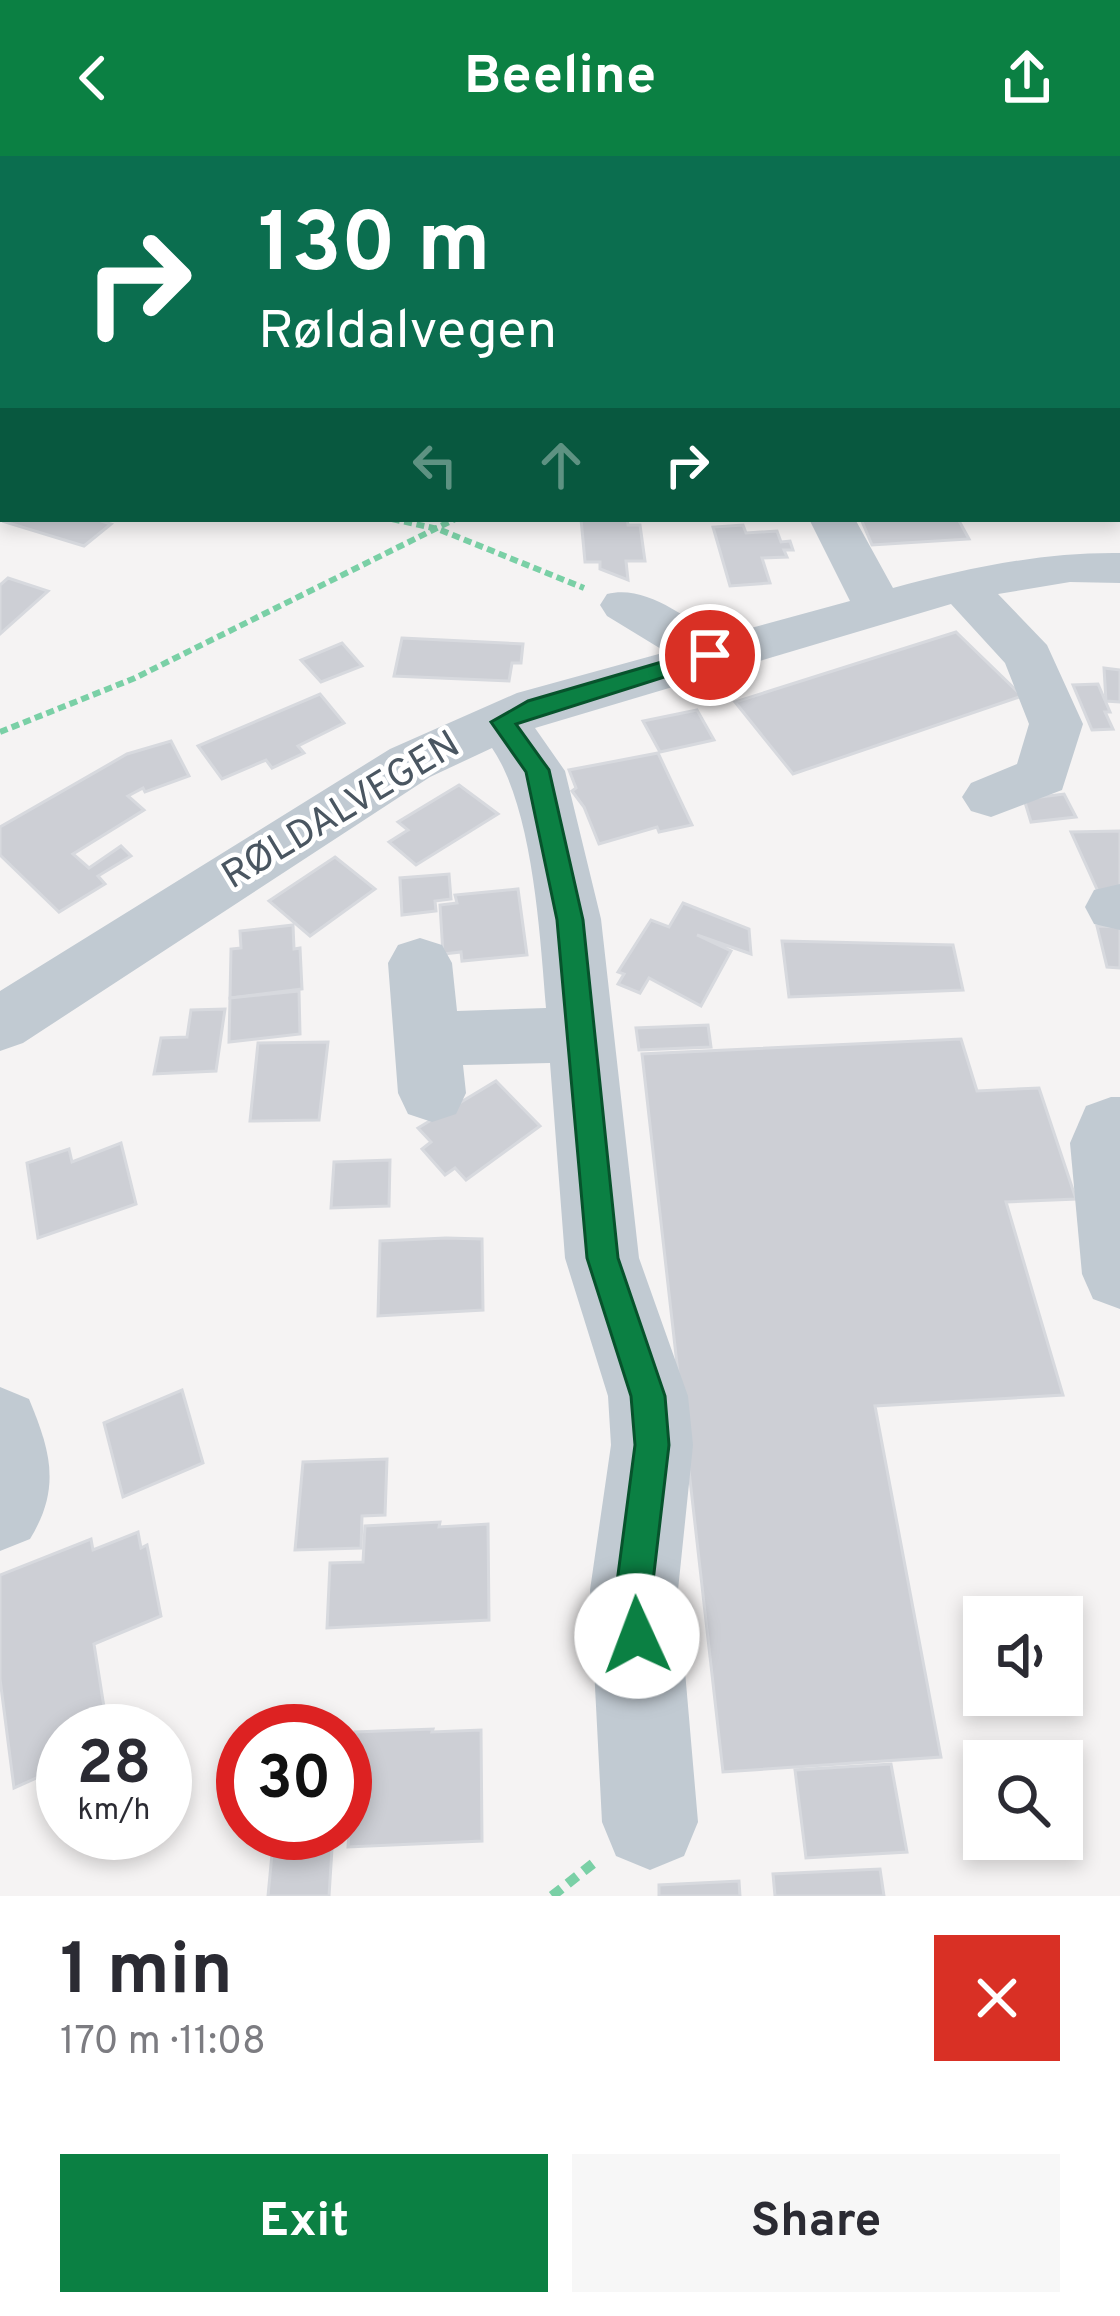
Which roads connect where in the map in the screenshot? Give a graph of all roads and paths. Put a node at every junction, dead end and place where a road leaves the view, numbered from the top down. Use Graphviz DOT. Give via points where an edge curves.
graph roads {
  1 [pos="406,522"];
  2 [pos="450,522"];
  3 [pos="834,522"];
  4 [pos="438,529"];
  5 [pos="1120,568"];
  6 [pos="961,585"];
  7 [pos="625,604"];
  8 [pos="879,609"];
  9 [pos="710,655"];
  10 [pos="502,722"];
  11 [pos="0,732"];
  12 [pos="991,797"];
  13 [pos="420,963"];
  14 [pos="0,1024"];
  15 [pos="578,1035"];
  16 [pos="1120,1127"];
  17 [pos="1120,1274"];
  18 [pos="0,1428"];
  19 [pos="0,1509"];
  20 [pos="650,1822"];
  1 -- 4 [label="path"];
  2 -- 4 [label="path"];
  3 -- 8 [label="street"];
  4 -- 7 [label="path"];
  4 -- 11 [label="path" via="135,678"];
  5 -- 6 [label="street, RØLDALVEGEN" via="1070,567"];
  6 -- 8 [label="street, RØLDALVEGEN"];
  6 -- 12 [label="street" via="1029,657 1056,724 1042,776"];
  7 -- 9 [label="street"];
  8 -- 9 [label="street, RØLDALVEGEN"];
  9 -- 10 [label="street, RØLDALVEGEN"];
  10 -- 14 [label="street, RØLDALVEGEN" via="410,763"];
  10 -- 15 [label="street" via="537,770 570,920"];
  13 -- 15 [label="street" via="429,1066"];
  15 -- 20 [label="street" via="602,1258 648,1396 652,1445 634,1590"];
  16 -- 17 [label="street" via="1111,1127 1105,1143"];
  18 -- 19 [label="street" via="10,1493"];
}
